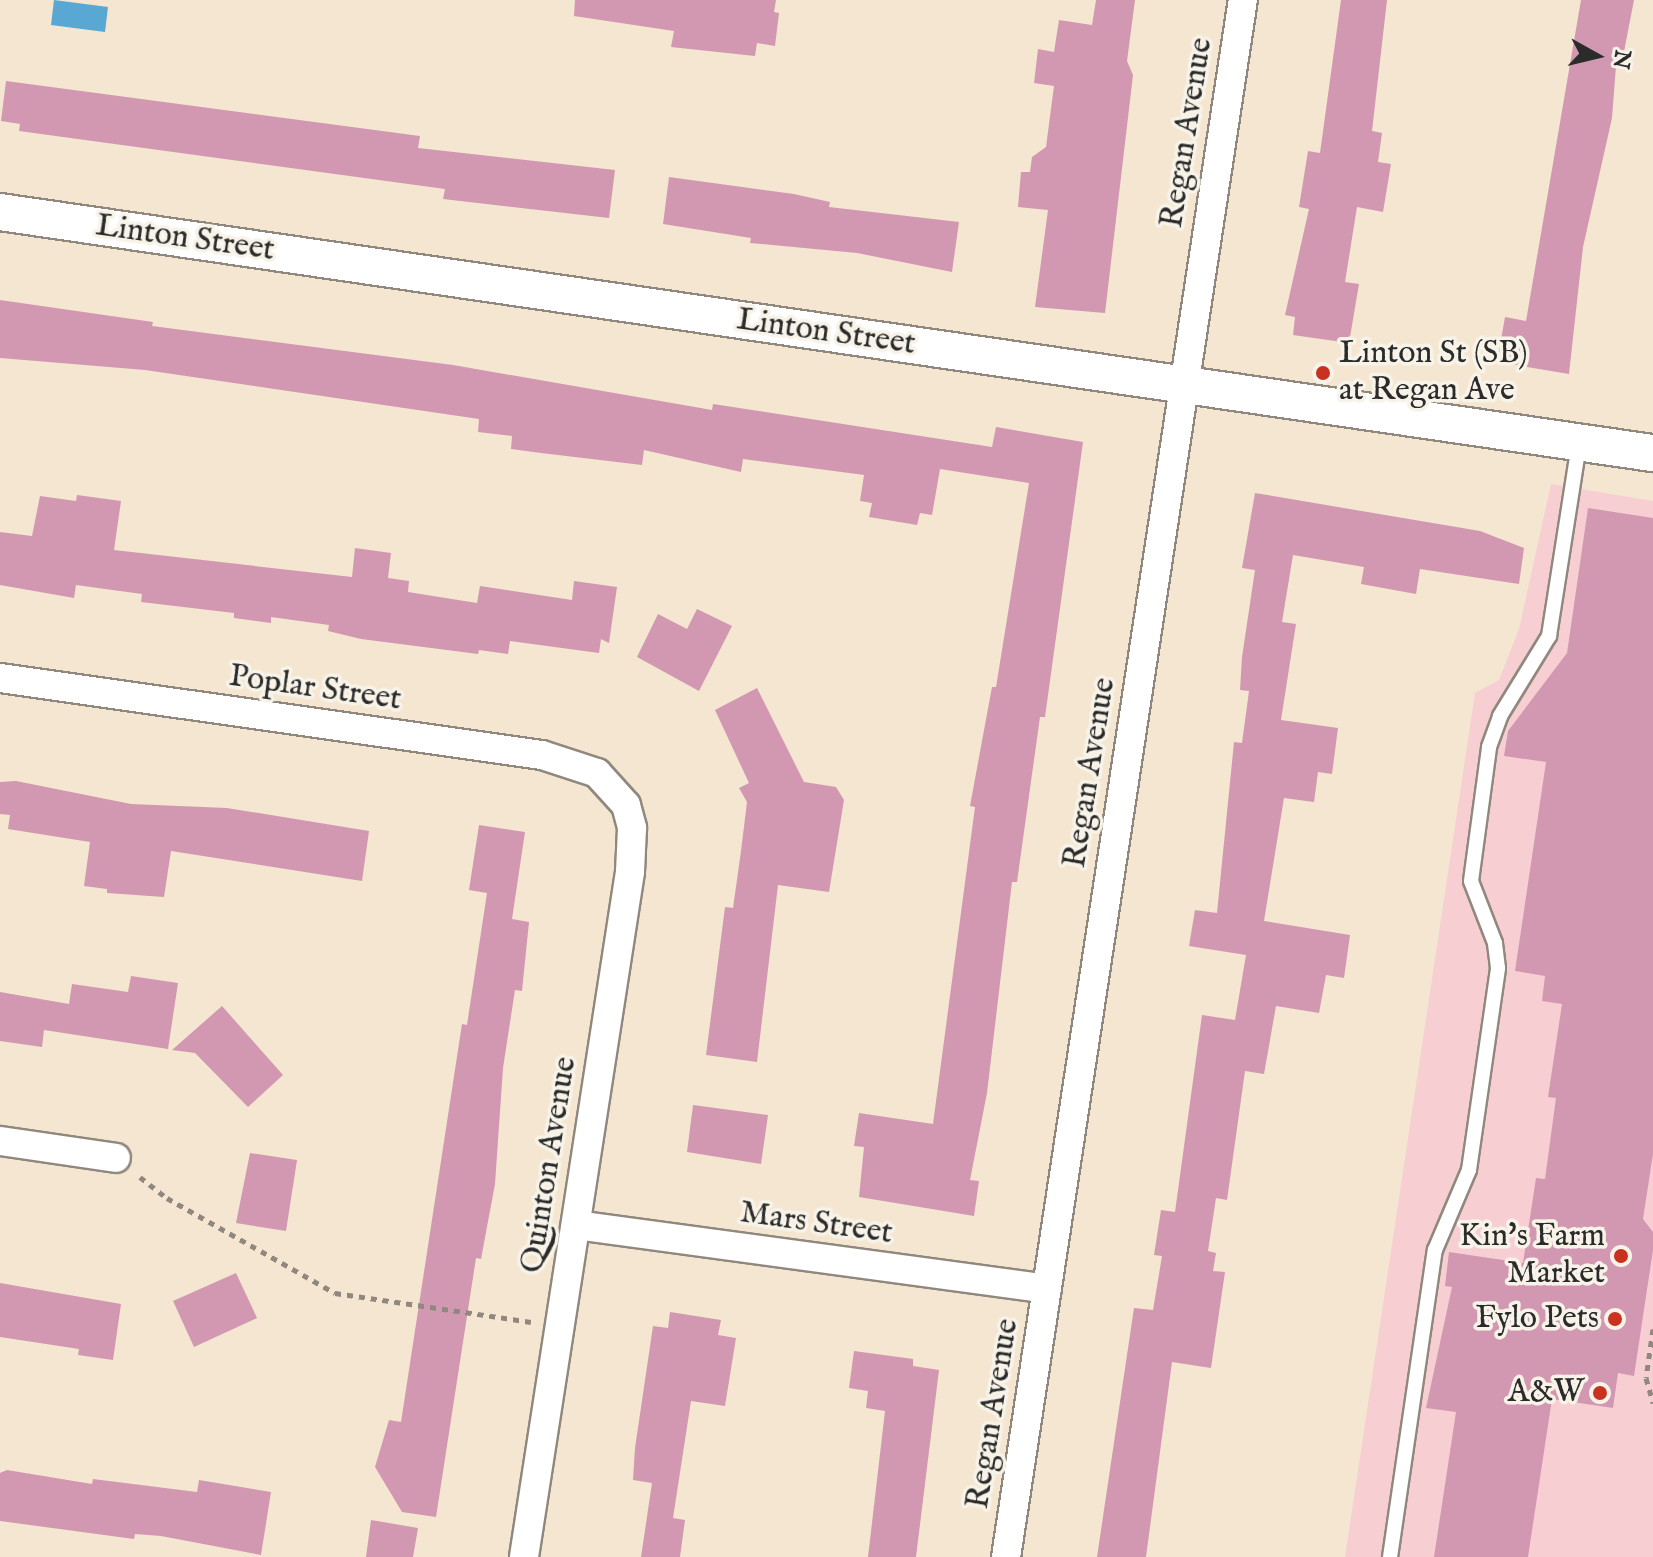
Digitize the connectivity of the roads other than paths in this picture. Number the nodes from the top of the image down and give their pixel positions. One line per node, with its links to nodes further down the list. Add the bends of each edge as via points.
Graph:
1 (1243, 0): 3 (street, Regan Avenue)
2 (0, 212): 3 (street, Linton Street)
3 (1184, 384): 4 (street, Linton Street); 11 (street, Regan Avenue)
4 (1579, 443): 5 (street, Linton Street); 14 (lane, via 1549,636 1500,716 1485,776 1471,881 1495,943 1498,968 1469,1170 1435,1250)
5 (1653, 453)
6 (0, 678): 7 (street, Poplar Street, via 542,755 597,773)
7 (613, 789): 10 (street, Quinton Avenue, via 626,805 632,828 630,872)
8 (0, 1141): 9 (street)
9 (116, 1158)
10 (576, 1225): 11 (street, Mars Street); 12 (street, Quinton Avenue)
11 (1047, 1289): 13 (street, Regan Avenue)
12 (524, 1557)
13 (1006, 1557)
14 (1390, 1557)

